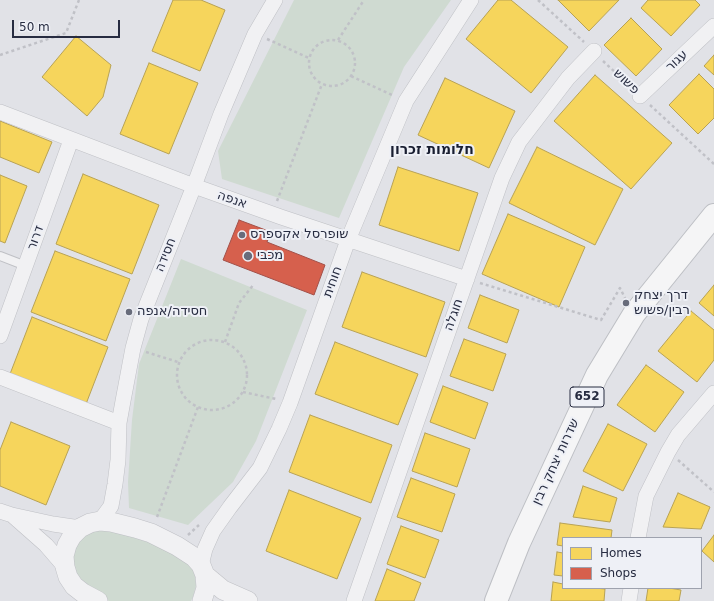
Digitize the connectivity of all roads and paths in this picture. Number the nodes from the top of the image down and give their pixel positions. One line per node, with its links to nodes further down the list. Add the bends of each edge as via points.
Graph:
1 (79, 0): 13 (path, via 66,33)
2 (274, 0): 7 (street, חסידה)
3 (364, 0): 10 (path)
4 (471, 0): 18 (street, חוחית)
5 (538, 0): 12 (path, פשוש)
6 (714, 26): 17 (street, עגור)
7 (255, 34): 9 (path); 22 (street, חסידה, via 220,114)
8 (273, 34): 9 (path)
9 (269, 40): 11 (path); 14 (path)
10 (338, 40): 14 (path, via 322,41 310,52); 15 (path, via 347,44 354,55 356,63)
11 (266, 46)
12 (594, 51): 17 (path, פשוש); 28 (street, חוגלה, via 568,78 519,142 502,178)
13 (0, 55)
14 (309, 58): 16 (path, via 311,74)
15 (351, 76): 16 (path, via 338,86); 18 (path)
16 (322, 84): 23 (path)
17 (640, 96): 21 (path, פשוש)
18 (406, 102): 25 (street, חוחית)
19 (0, 112): 20 (street, אנפה)
20 (71, 140): 22 (street, אנפה); 27 (street, דרור)
21 (714, 164)
22 (194, 186): 23 (street, אנפה); 33 (street, חסידה, via 141,319)
23 (272, 214): 25 (street, אנפה)
24 (714, 215): 30 (main road, שדרות יצחק רבין / 652)
25 (348, 240): 28 (street, אנפה); 38 (street, חוחית)
26 (0, 256): 27 (lane)
27 (26, 266): 31 (street, דרור)
28 (467, 279): 30 (path, via 601,320 620,288); 54 (street, חוגלה)
29 (254, 284): 32 (path, via 239,303)
30 (634, 314): 55 (main road, שדרות יצחק רבין / 652, via 597,375 519,543)
31 (0, 336)
32 (225, 342): 34 (path, via 203,340 184,352); 36 (path, via 236,348 247,368 247,381)
33 (133, 348): 34 (path); 40 (street, חסידה)
34 (178, 362): 39 (path, via 177,384 189,402)
35 (0, 377): 40 (street)
36 (243, 392): 38 (path); 39 (path, via 237,400 219,410)
37 (714, 393): 41 (street, via 678,435)
38 (290, 402): 49 (street, חוחית, via 260,468 213,530 205,549)
39 (198, 407): 46 (path)
40 (119, 423): 44 (street, חסידה, via 118,460 111,506)
41 (668, 452): 42 (path); 47 (street, via 646,496)
42 (714, 492)
43 (6, 513): 45 (street); 48 (street, via 46,545)
44 (100, 521): 45 (street); 46 (street)
45 (80, 528): 48 (street, via 67,545)
46 (150, 533): 49 (street, via 194,556)
47 (638, 537)
48 (65, 567): 51 (street, via 74,586)
49 (203, 570): 52 (street, via 206,588); 53 (street, via 223,590)
50 (631, 589): 56 (street)
51 (90, 598)
52 (202, 601)
53 (248, 601)
54 (354, 601)
55 (496, 601)
56 (629, 601)

